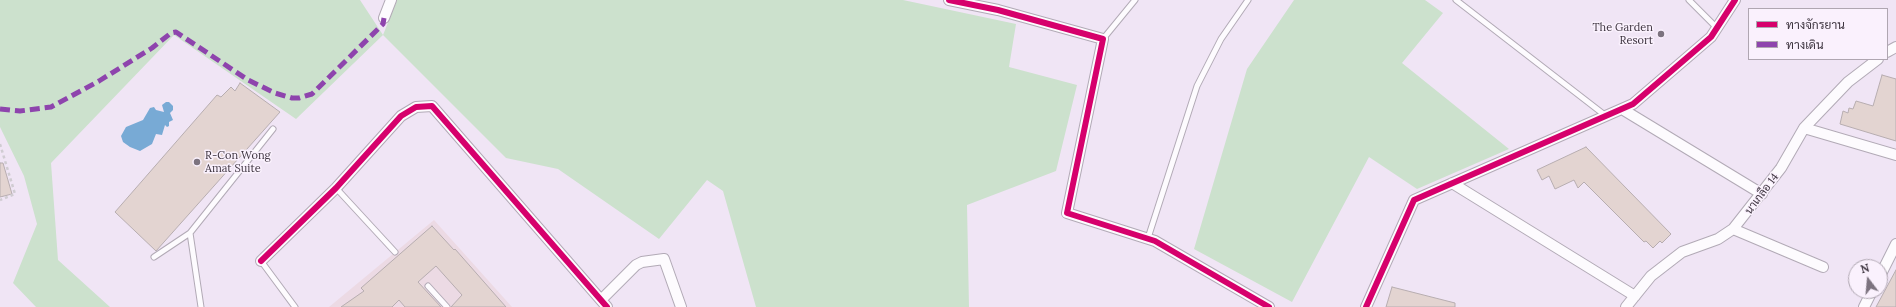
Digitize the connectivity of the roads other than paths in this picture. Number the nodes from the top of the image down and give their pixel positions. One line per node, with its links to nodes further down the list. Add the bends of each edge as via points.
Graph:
1 (390, 0): 8 (street)
2 (949, 0): 10 (street, via 998,10)
3 (1135, 0): 10 (lane)
4 (1248, 0): 22 (lane, via 1221,39 1197,86)
5 (1456, 0): 13 (lane)
6 (1689, 0): 9 (lane)
7 (1735, 0): 9 (street)
8 (384, 18)
9 (1717, 28): 12 (street, via 1711,37 1633,104)
10 (1103, 39): 22 (street, via 1066,213)
11 (1877, 60): 14 (street, นาเกลือ 14, via 1848,82)
12 (1622, 108): 13 (street); 19 (street)
13 (1606, 116): 17 (street)
14 (1804, 128): 16 (street); 19 (street, นาเกลือ 14, via 1781,168)
15 (273, 129): 21 (lane)
16 (1896, 155)
17 (1452, 184): 30 (street); 39 (street, via 1414,200)
18 (336, 188): 24 (lane); 27 (street); 32 (street, via 401,116 416,107 432,106)
19 (1762, 194): 20 (street, นาเกลือ 14)
20 (1734, 229): 28 (street); 30 (street, นาเกลือ 14, via 1718,239 1682,252 1651,276)
21 (190, 233): 25 (lane); 33 (lane)
22 (1148, 238): 31 (street)
23 (1896, 244): 26 (street)
24 (395, 252)
25 (154, 257)
26 (1888, 260)
27 (261, 261): 34 (lane)
28 (1823, 267)
29 (428, 286): 35 (lane)
30 (1635, 296): 40 (street, นาเกลือ 14)
31 (1255, 299): 37 (street); 38 (street)
32 (604, 303): 36 (street, via 636,265 664,259)
33 (201, 307)
34 (295, 307)
35 (447, 307)
36 (681, 307)
37 (1248, 307)
38 (1269, 307)
39 (1366, 307)
40 (1626, 307)

